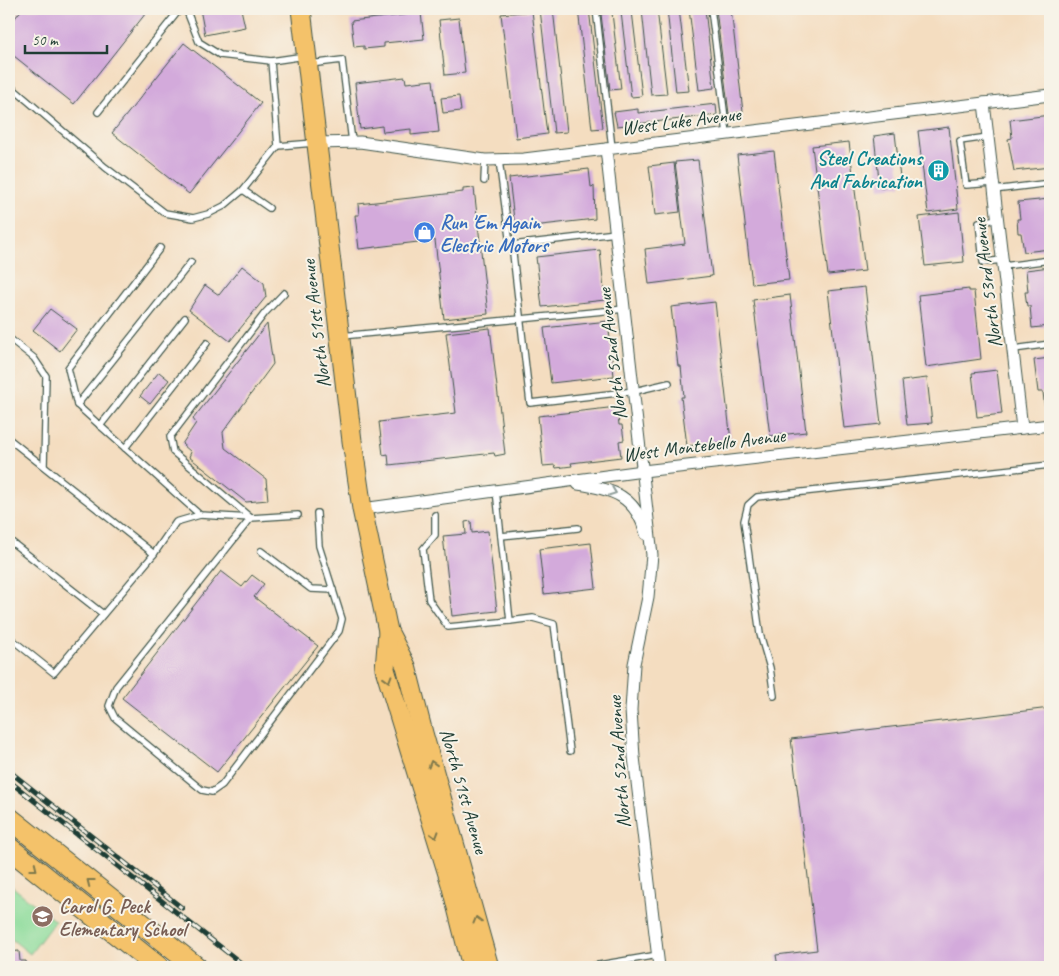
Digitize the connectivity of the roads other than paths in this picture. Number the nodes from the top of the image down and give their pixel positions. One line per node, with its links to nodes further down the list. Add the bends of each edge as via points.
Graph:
1 (180, 9): 11 (lane)
2 (186, 9): 7 (lane, via 199,42 220,55)
3 (301, 9): 6 (main road, North 51st Avenue)
4 (596, 9): 17 (lane)
5 (711, 9): 12 (lane)
6 (307, 60): 7 (lane); 14 (lane, via 342,60); 15 (main road, North 51st Avenue)
7 (271, 61): 16 (lane)
8 (9, 85): 23 (lane, via 165,213 194,218 208,214)
9 (1050, 95): 10 (street, West Luke Avenue)
10 (984, 103): 12 (street, West Luke Avenue); 13 (street, North 53rd Avenue)
11 (98, 112)
12 (727, 134): 17 (street, West Luke Avenue)
13 (988, 137): 22 (street, North 53rd Avenue); 22 (lane, via 960,141 966,186)
14 (352, 142): 15 (street, West Luke Avenue); 18 (street, West Luke Avenue)
15 (317, 143): 16 (lane); 36 (main road, North 51st Avenue)
16 (278, 146): 23 (lane)
17 (609, 148): 19 (street, West Luke Avenue); 26 (street, North 52nd Avenue)
18 (485, 160): 19 (street, West Luke Avenue); 20 (lane)
19 (499, 160): 27 (lane)
20 (484, 181)
21 (1050, 183): 22 (lane)
22 (994, 186): 25 (street, North 53rd Avenue)
23 (243, 190): 24 (lane)
24 (268, 208)
25 (998, 219): 31 (street, North 53rd Avenue); 31 (lane, via 979,222 983,262)
26 (616, 233): 27 (lane); 33 (street, North 52nd Avenue)
27 (512, 245): 35 (lane)
28 (160, 248): 43 (lane, via 68,368)
29 (1050, 260): 31 (lane)
30 (191, 262): 43 (lane)
31 (1003, 263): 40 (street, North 53rd Avenue)
32 (284, 294): 59 (lane, via 265,313 170,437 173,452)
33 (625, 309): 35 (lane); 42 (street, North 52nd Avenue)
34 (185, 318): 45 (lane)
35 (521, 320): 36 (lane, via 500,319); 42 (lane, via 530,404)
36 (340, 336): 54 (main road, North 51st Avenue)
37 (9, 338): 50 (lane, via 34,358 46,376)
38 (207, 343): 48 (lane)
39 (1050, 344): 40 (lane)
40 (1014, 349): 46 (street, North 53rd Avenue)
41 (669, 383): 42 (lane)
42 (635, 391): 51 (street, North 52nd Avenue)
43 (77, 405): 45 (lane)
44 (1050, 424): 46 (street, West Montebello Avenue)
45 (100, 426): 48 (lane)
46 (1022, 428): 51 (street, West Montebello Avenue)
47 (9, 439): 50 (lane)
48 (124, 448): 56 (lane)
49 (1050, 465): 71 (lane, via 756,497 748,505 744,521 760,634)
50 (44, 466): 64 (lane)
51 (643, 471): 52 (street, West Montebello Avenue); 65 (street, North 52nd Avenue)
52 (566, 482): 53 (street, West Montebello Avenue); 65 (street, North 52nd Avenue, one-way to 65, via 621,495 643,524)
53 (496, 490): 54 (street, West Montebello Avenue); 61 (lane)
54 (362, 509): 69 (main road, North 51st Avenue)
55 (317, 513): 66 (lane, via 319,546)
56 (200, 515): 59 (lane); 64 (lane, via 176,522)
57 (298, 515): 59 (lane)
58 (435, 515): 68 (lane, via 435,535 422,549 429,600 448,627)
59 (251, 518): 66 (lane, via 116,687 109,706 115,718 202,790 212,792 222,785 339,631 342,619)
60 (578, 528): 61 (lane)
61 (501, 536): 68 (lane)
62 (9, 540): 67 (lane)
63 (261, 551): 66 (lane, via 311,589)
64 (154, 554): 67 (lane)
65 (652, 555): 75 (street, North 52nd Avenue, via 648,597 634,664 631,710)
66 (333, 590)
67 (103, 614): 70 (lane, via 54,673)
68 (510, 621): 72 (lane, via 533,618 554,624)
69 (388, 631): 78 (main road, North 51st Avenue, one-way to 78, via 385,669); 79 (main road, North 51st Avenue, one-way to 69, via 406,666)
70 (9, 637)
71 (774, 696)
72 (570, 751)
73 (9, 818): 77 (highway, one-way to 73)
74 (9, 848): 76 (highway, one-way to 76)
75 (658, 955): 80 (lane); 81 (street, North 52nd Avenue)
76 (158, 967)
77 (196, 967)
78 (472, 967)
79 (489, 967)
80 (587, 967)
81 (659, 967)

